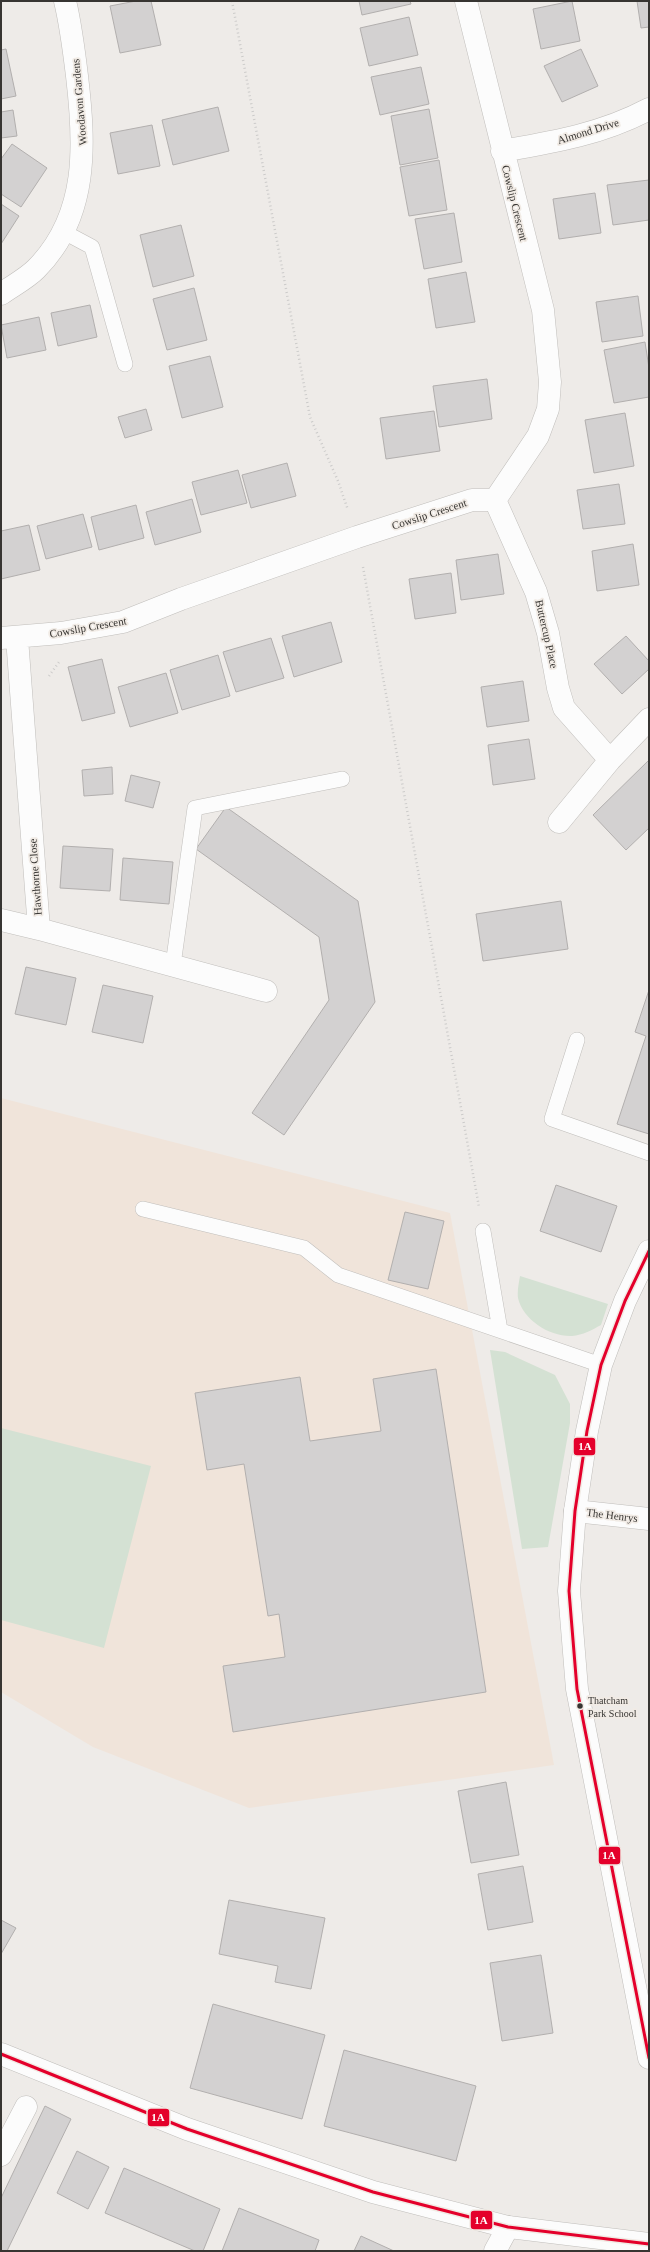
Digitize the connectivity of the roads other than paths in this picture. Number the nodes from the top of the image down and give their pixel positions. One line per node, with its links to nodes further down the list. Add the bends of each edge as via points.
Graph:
1 (65, 1): 5 (street, Woodavon Gardens, via 82,118 83,149 78,192)
2 (466, 1): 4 (street, Cowslip Crescent)
3 (649, 109): 4 (street, Almond Drive, via 629,119 571,139)
4 (502, 151): 8 (street, Cowslip Crescent, via 543,310 550,382 548,409 538,436)
5 (62, 231): 6 (street, Woodavon Gardens, via 57,243 35,270); 7 (lane, via 92,247)
6 (1, 294)
7 (125, 364)
8 (495, 500): 9 (street, Cowslip Crescent, via 472,500 357,537 123,622 62,633); 11 (street, Buttercup Place, via 536,592 548,633 564,708)
9 (9, 638): 15 (street, Hawthorne Close)
10 (649, 719): 11 (street)
11 (610, 760): 13 (street)
12 (342, 779): 16 (lane, via 195,808)
13 (559, 822)
14 (1, 920): 15 (street)
15 (39, 929): 16 (street, Hawthorne Close)
16 (173, 965): 17 (street, Hawthorne Close)
17 (266, 991)
18 (577, 1040): 19 (lane, via 552,1119)
19 (649, 1152)
20 (143, 1209): 23 (lane, via 304,1248 338,1275)
21 (483, 1231): 23 (lane)
22 (649, 1251): 24 (street, via 625,1301)
23 (500, 1330): 24 (lane)
24 (602, 1365): 25 (street, via 587,1432)
25 (575, 1511): 26 (street, The Henrys); 28 (street, via 568,1591 577,1689)
26 (649, 1519)
27 (1, 2054): 31 (street, via 188,2129 373,2192)
28 (649, 2058)
29 (26, 2107): 30 (street)
30 (1, 2155)
31 (508, 2227): 32 (street); 33 (street)
32 (649, 2244)
33 (495, 2251)

